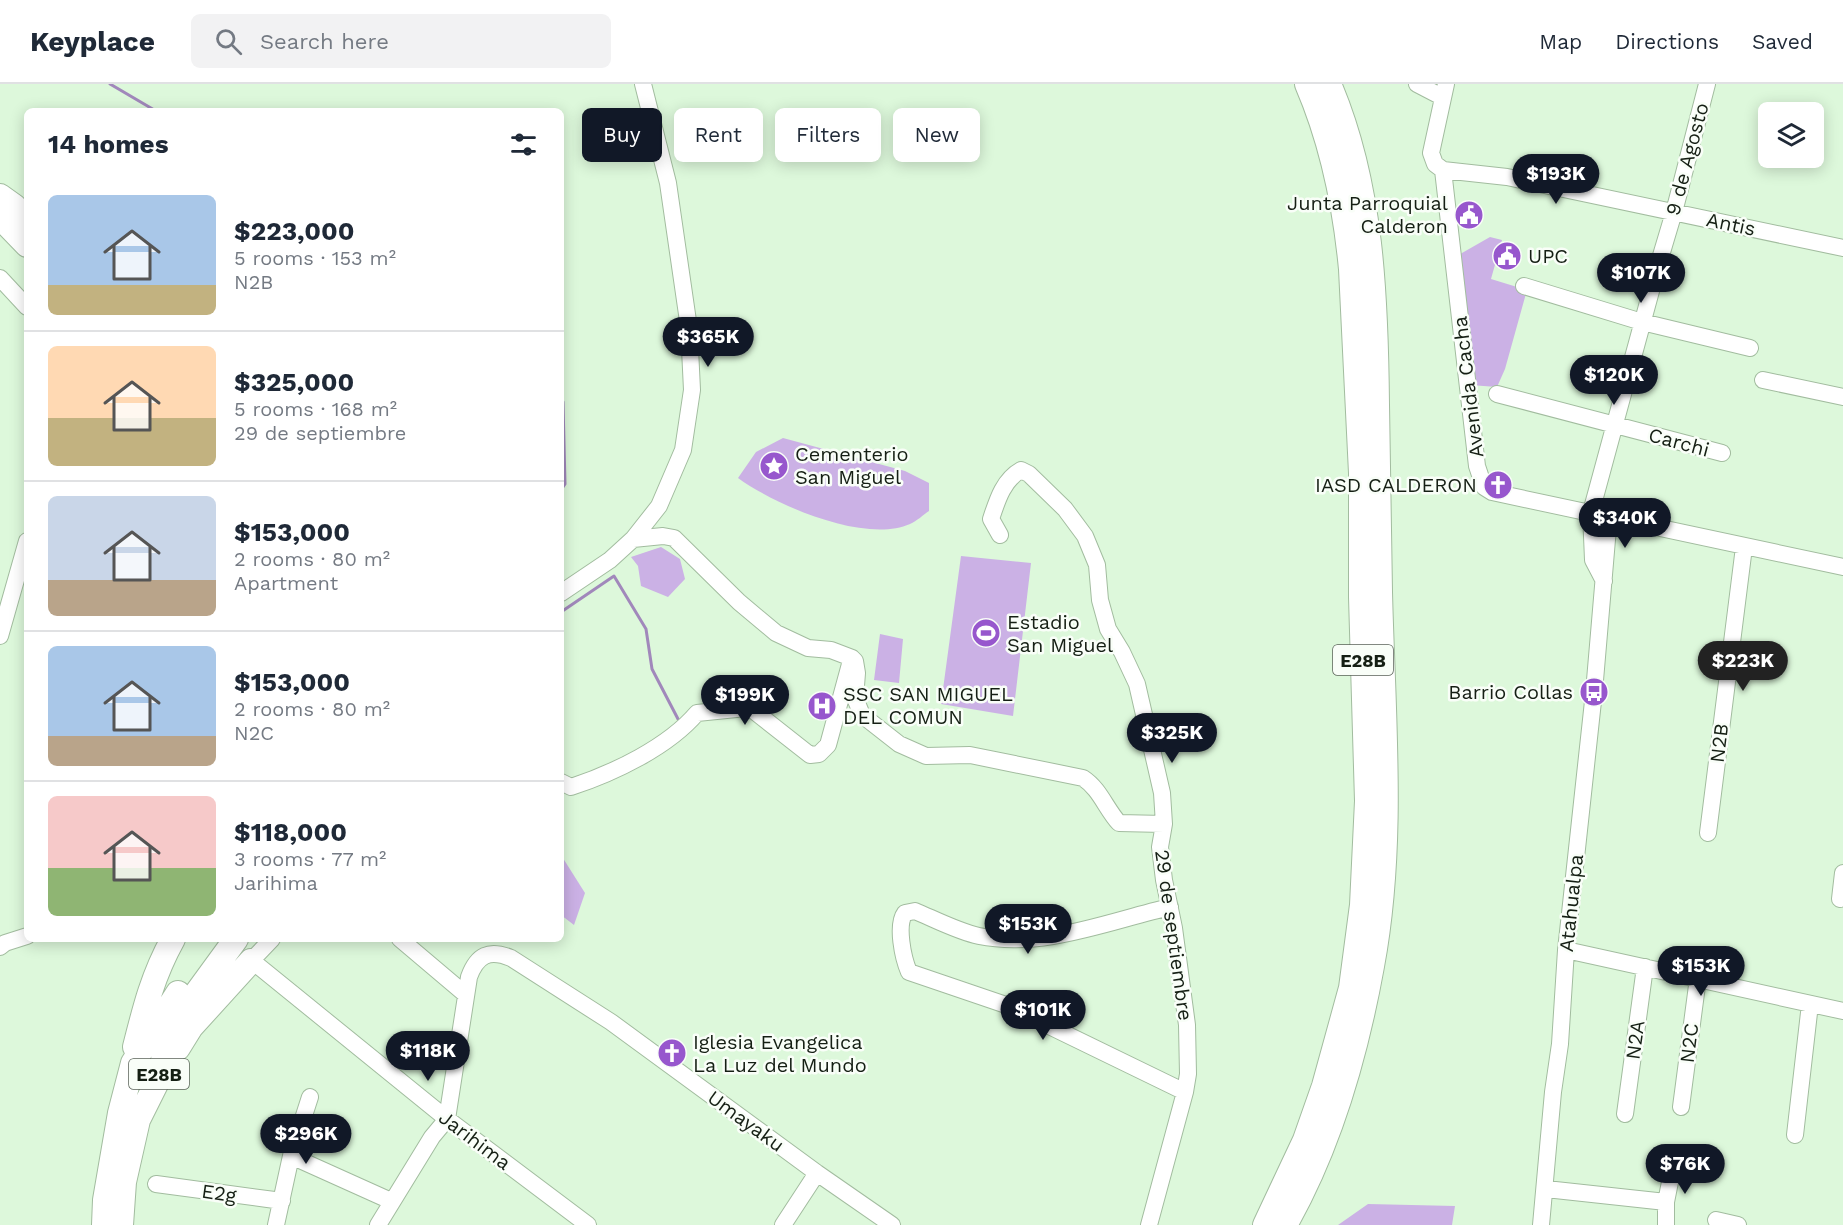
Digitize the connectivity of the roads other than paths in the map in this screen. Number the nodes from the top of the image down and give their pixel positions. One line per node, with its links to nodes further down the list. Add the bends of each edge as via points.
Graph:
1 (643, 84): 27 (street, via 668,183 689,328 692,390 683,450 659,506)
2 (1307, 84): 81 (highway, E28B, via 1328,136 1349,247 1361,473 1367,801 1362,905 1351,988 1305,1140)
3 (1329, 84): 82 (highway, E28B, via 1359,172 1372,272 1386,809 1383,879 1372,964 1351,1060 1322,1146)
4 (1417, 84): 6 (street)
5 (1707, 84): 9 (street, 9 de Agosto)
6 (1444, 90): 7 (street, Avenida Cacha, via 1431,153 1435,164)
7 (1443, 170): 9 (street, Antis, via 1507,177); 24 (street, Avenida Cacha, via 1476,466 1482,483 1490,492)
8 (0, 196): 11 (highway)
9 (1674, 212): 13 (street, Antis); 17 (street, 9 de Agosto)
10 (0, 217): 12 (highway)
11 (24, 217)
12 (24, 242)
13 (1843, 248)
14 (0, 279): 16 (street)
15 (1524, 286): 17 (street)
16 (24, 304)
17 (1642, 322): 18 (street); 22 (street, 9 de Agosto)
18 (1750, 348)
19 (1763, 380): 21 (street)
20 (1497, 394): 22 (street, Carchi)
21 (1843, 397)
22 (1614, 424): 23 (street, Carchi); 24 (street, 9 de Agosto)
23 (1722, 453)
24 (1591, 512): 25 (street, Avenida Cacha); 31 (street, via 1593,560)
25 (1609, 516): 28 (street, Avenida Cacha); 31 (street, Atahualpa)
26 (1000, 535): 37 (street, 29 de septiembre, via 991,519 1004,487 1021,470 1065,509 1084,536 1097,565 1108,629 1137,684 1162,793)
27 (633, 539): 32 (street); 35 (street, via 674,538 776,633 808,648 831,650)
28 (1744, 547): 30 (street, Avenida Cacha); 38 (street, N2B)
29 (24, 549): 33 (street)
30 (1843, 567)
31 (1605, 582): 49 (street, Atahualpa)
32 (564, 591)
33 (5, 600): 34 (street)
34 (0, 636)
35 (852, 658): 36 (street, via 828,745 819,754 810,755 746,708 698,713 663,743 612,771 571,787); 37 (street, via 857,673 855,698 862,715 899,744 926,756 970,755 1083,778 1093,785 1119,823)
36 (564, 784)
37 (1164, 824): 41 (street, 29 de septiembre, via 1160,847)
38 (1708, 833)
39 (1843, 873): 40 (street)
40 (1840, 900)
41 (1170, 907): 58 (street, 29 de septiembre, via 1187,1025); 58 (street, via 1047,937 1011,938 978,936 915,911 901,918 903,958 909,972 1006,1005)
42 (24, 937): 48 (street)
43 (171, 942): 56 (highway, via 148,994)
44 (214, 942): 56 (highway, E28B)
45 (234, 942): 57 (highway, E28B, via 182,1013 165,1052)
46 (269, 942): 50 (street)
47 (404, 942): 53 (street)
48 (0, 947)
49 (1566, 950): 51 (street); 68 (street, Atahualpa)
50 (251, 961): 57 (highway, via 191,1027); 62 (street, Jarihima)
51 (1645, 967): 52 (street); 61 (street, N2A)
52 (1698, 978): 54 (street); 60 (street, N2C)
53 (465, 994): 62 (street); 66 (street, Umayaku, via 474,966 482,957 498,953 511,958 611,1022)
54 (1810, 1004): 55 (street); 63 (street)
55 (1843, 1011)
56 (133, 1064): 73 (highway, E28B, via 120,1113)
57 (159, 1078): 74 (highway, E28B, via 138,1120 123,1182)
58 (1185, 1092): 80 (street, 29 de septiembre)
59 (310, 1097): 64 (street)
60 (1681, 1107)
61 (1625, 1114)
62 (447, 1119): 70 (street); 77 (street, Jarihima)
63 (1795, 1135)
64 (291, 1156): 69 (street); 70 (street)
65 (1674, 1162): 71 (street)
66 (817, 1173): 78 (street); 79 (street, Umayaku)
67 (156, 1184): 69 (street, E2g)
68 (1546, 1189): 71 (street); 83 (street, Atahualpa)
69 (282, 1201): 75 (street)
70 (391, 1201): 76 (street)
71 (1666, 1202): 84 (street)
72 (1716, 1220): 85 (street)
73 (104, 1225)
74 (121, 1225)
75 (276, 1225)
76 (378, 1225)
77 (588, 1225)
78 (783, 1225)
79 (892, 1225)
80 (1149, 1225)
81 (1265, 1225)
82 (1285, 1225)
83 (1541, 1225)
84 (1666, 1225)
85 (1738, 1225)

